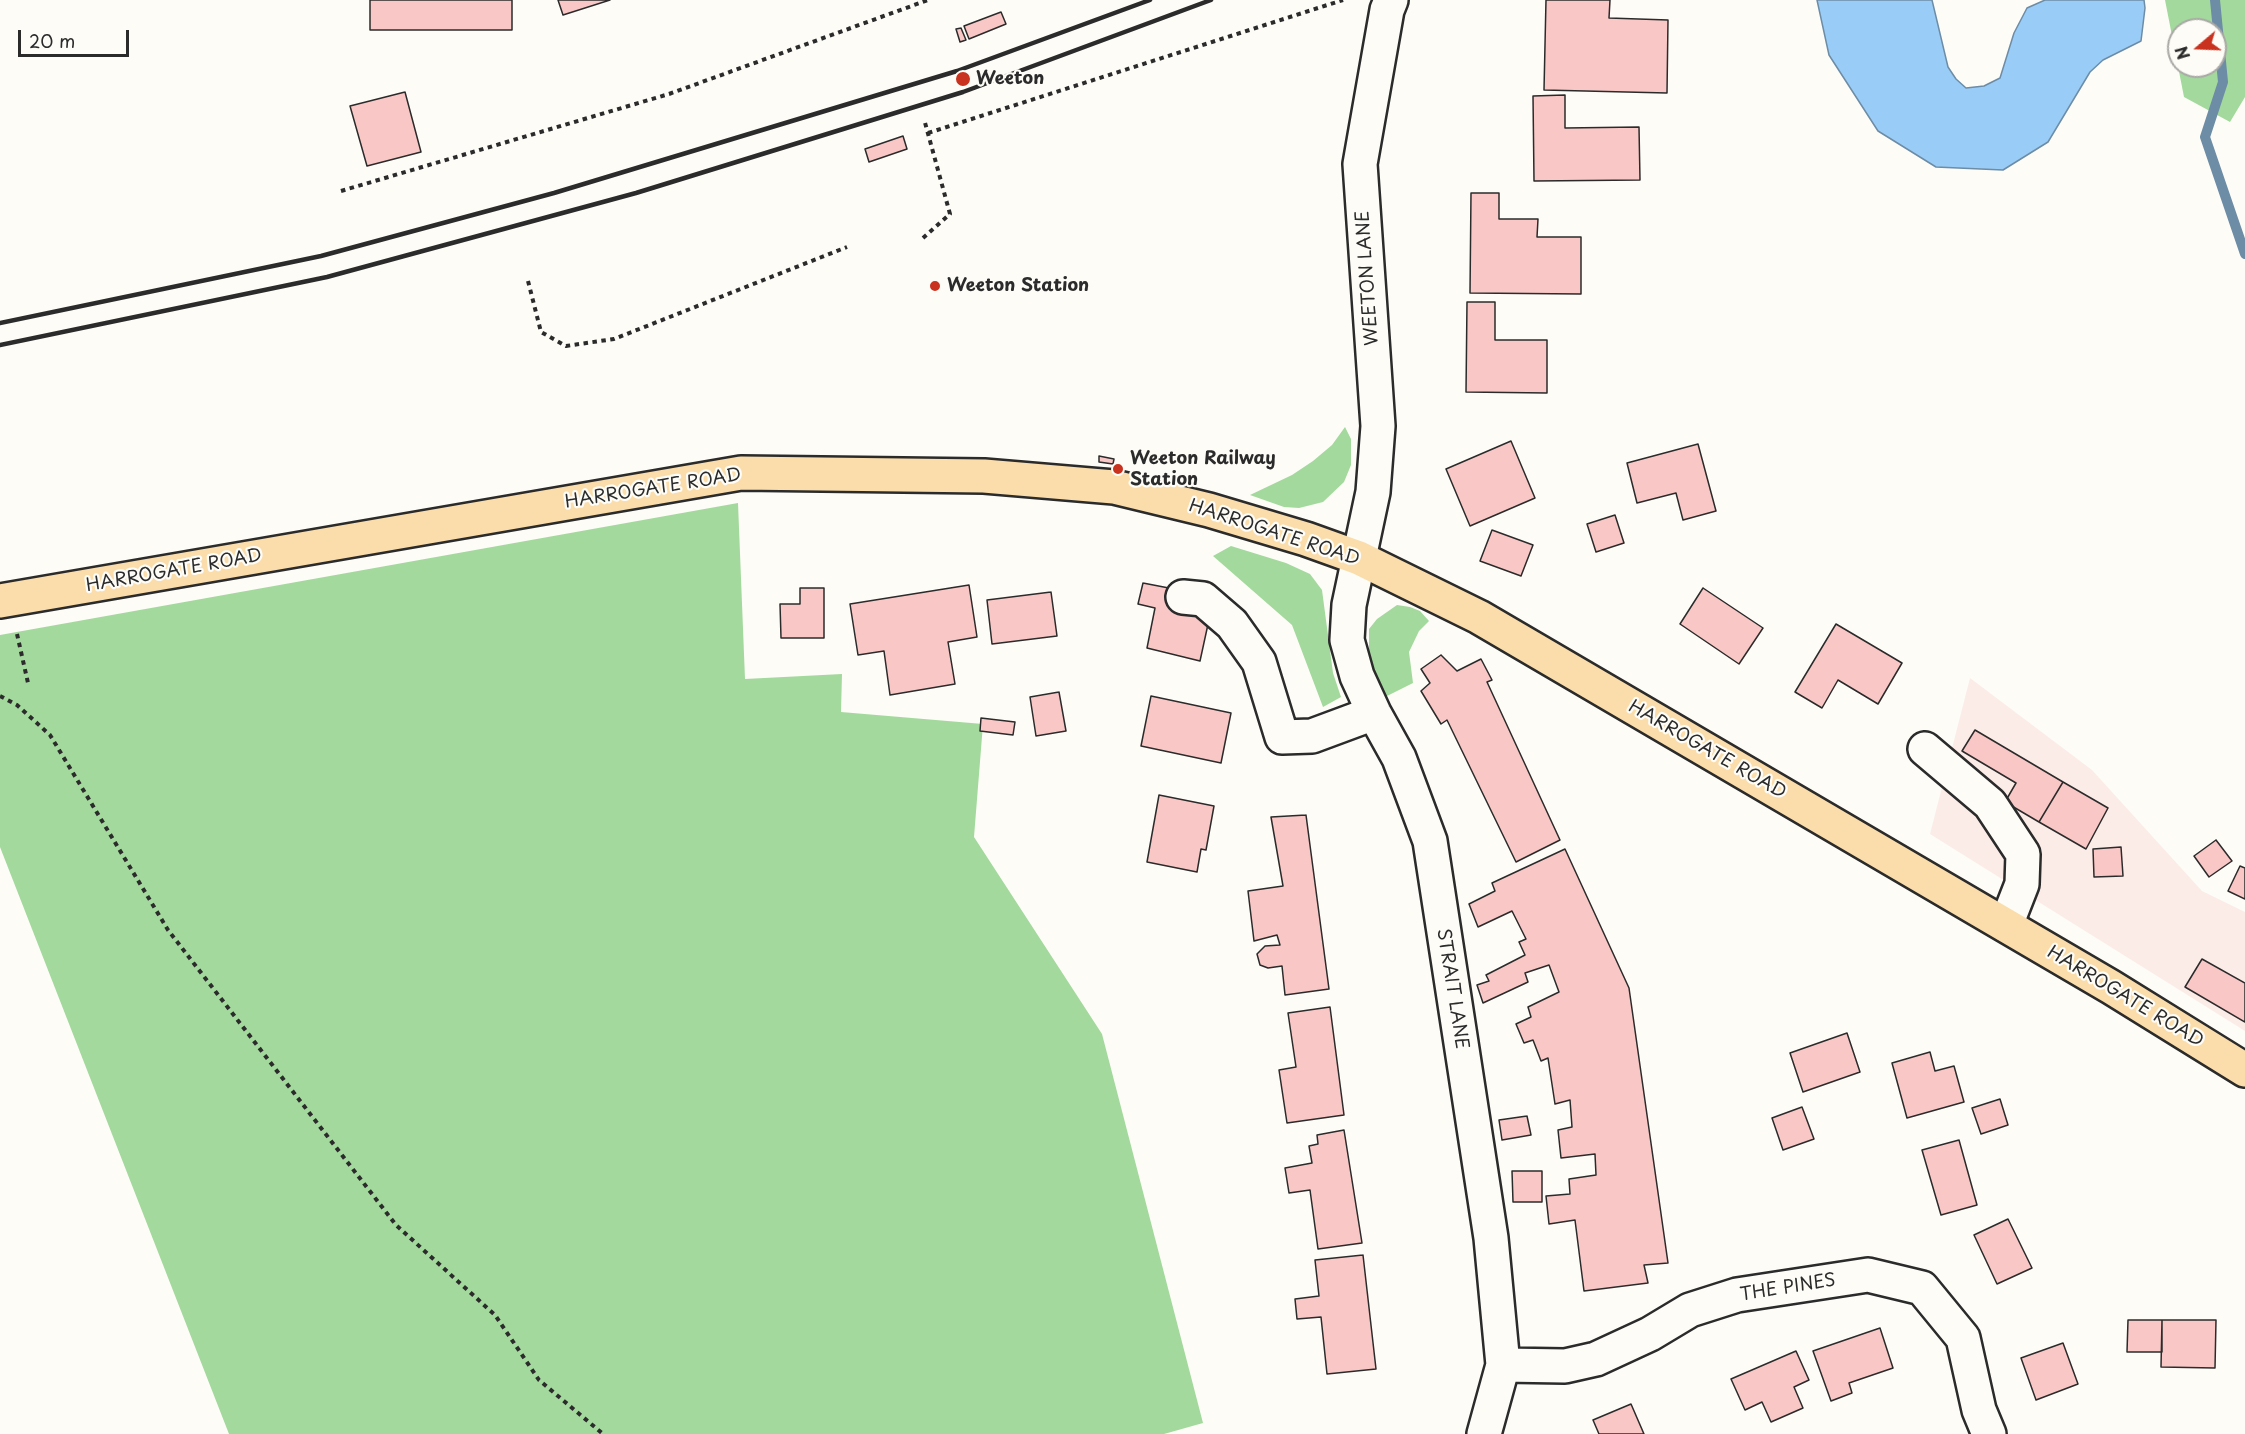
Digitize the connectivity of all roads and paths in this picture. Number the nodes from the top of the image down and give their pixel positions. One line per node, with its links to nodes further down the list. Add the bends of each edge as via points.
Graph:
1 (928, 0): 6 (path, via 669,94)
2 (1343, 0): 5 (path)
3 (1391, 0): 10 (street, WEETON LANE, via 1360,164 1378,426 1373,492)
4 (924, 119): 5 (path)
5 (928, 133): 7 (path, via 950,214)
6 (341, 191)
7 (923, 238)
8 (847, 247): 9 (path, via 614,339 566,346 541,332)
9 (528, 281)
10 (1359, 558): 12 (highway, HARROGATE ROAD, via 1306,538 1114,487 984,476 741,473); 15 (street, STRAIT LANE, via 1349,605 1347,640 1357,676); 17 (highway, HARROGATE ROAD, via 1479,617)
11 (1184, 597): 15 (street, via 1203,599 1232,624 1259,662 1282,737 1312,736)
12 (5, 600): 13 (path)
13 (28, 684)
14 (0, 696): 20 (path, via 17,705 50,735 168,930 396,1225 495,1315 538,1380)
15 (1374, 713): 19 (street, STRAIT LANE, via 1399,758 1430,841 1491,1238)
16 (1925, 749): 17 (street, via 1990,804 2023,854 2022,884)
17 (2006, 925): 18 (highway, HARROGATE ROAD)
18 (2245, 1070)
19 (1503, 1365): 21 (street, STRAIT LANE); 22 (street, THE PINES, via 1565,1366 1596,1359 1690,1310 1737,1295 1868,1275 1922,1288 1963,1338 1979,1410)
20 (603, 1434)
21 (1484, 1434)
22 (1989, 1434)

